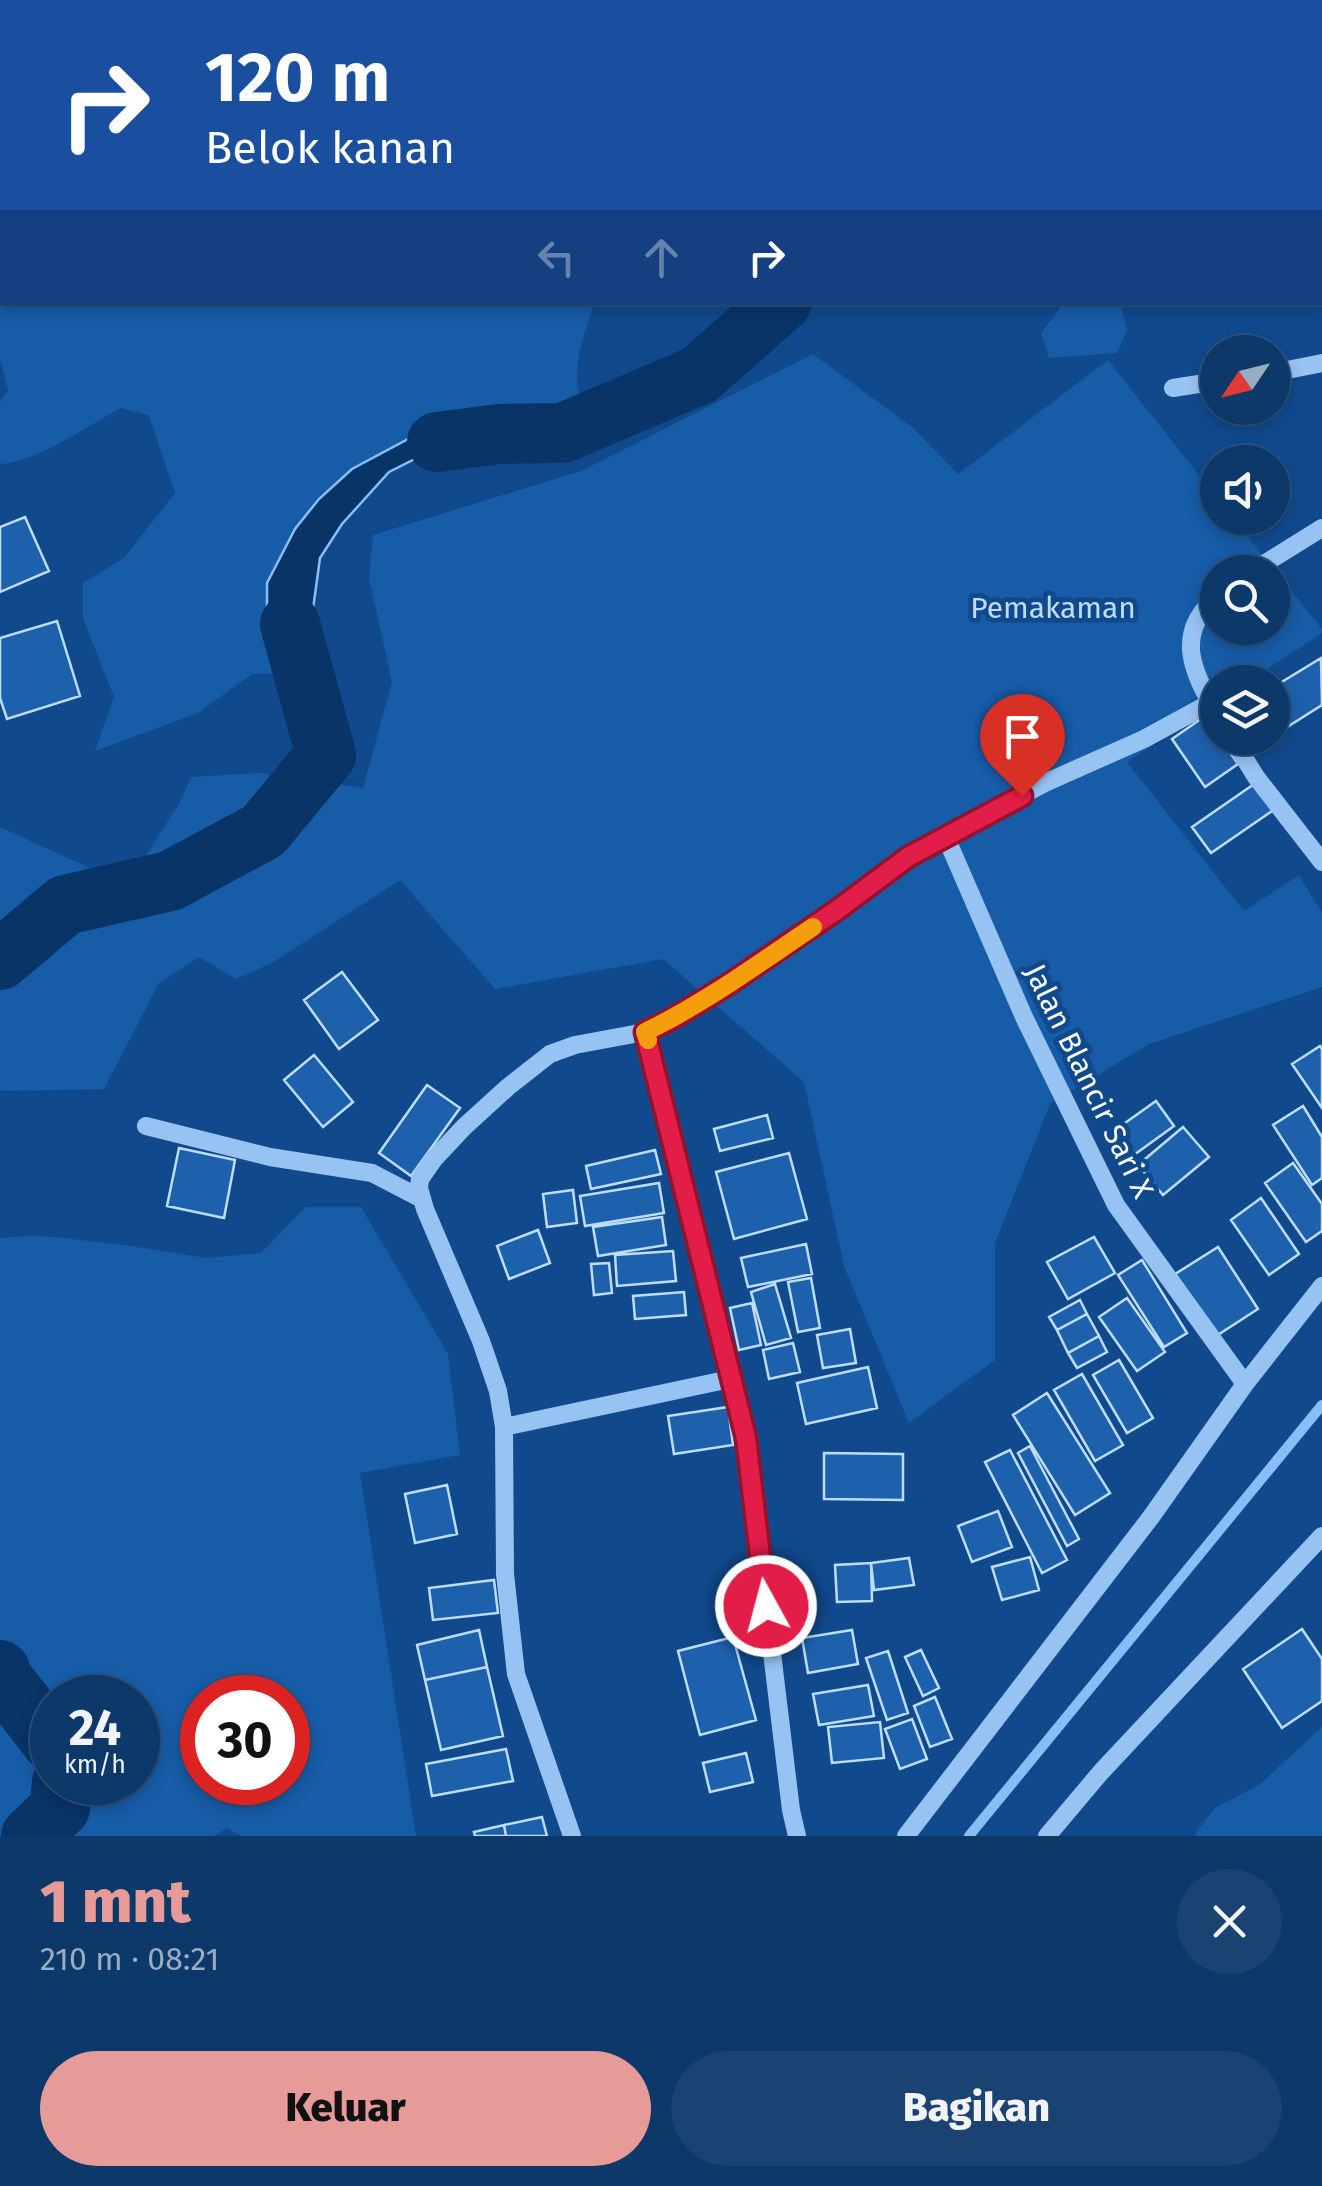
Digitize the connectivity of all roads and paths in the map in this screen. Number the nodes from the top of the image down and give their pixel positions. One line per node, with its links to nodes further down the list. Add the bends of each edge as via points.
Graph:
1 (1322, 363): 2 (street)
2 (1290, 369)
3 (1200, 384): 4 (street)
4 (1172, 388)
5 (1322, 528): 6 (street)
6 (1278, 555)
7 (1200, 613): 8 (street, via 1191,641)
8 (1200, 682)
9 (1200, 715): 11 (street)
10 (1242, 755): 12 (street)
11 (945, 835): 13 (street, via 729,984); 18 (street, Jalan Blancir Sari X, via 1116,1205)
12 (1322, 862)
13 (645, 1032): 15 (street, via 550,1054 434,1159 420,1179); 17 (street)
14 (146, 1126): 15 (street, via 372,1174)
15 (422, 1199): 19 (street, via 481,1341)
16 (1322, 1286): 18 (street)
17 (730, 1379): 19 (street); 22 (street, via 746,1438)
18 (1245, 1384): 23 (street, via 1152,1517)
19 (504, 1426): 21 (street, via 505,1574 516,1674)
20 (1322, 1536): 24 (street)
21 (572, 1836)
22 (798, 1836)
23 (906, 1836)
24 (1047, 1836)

